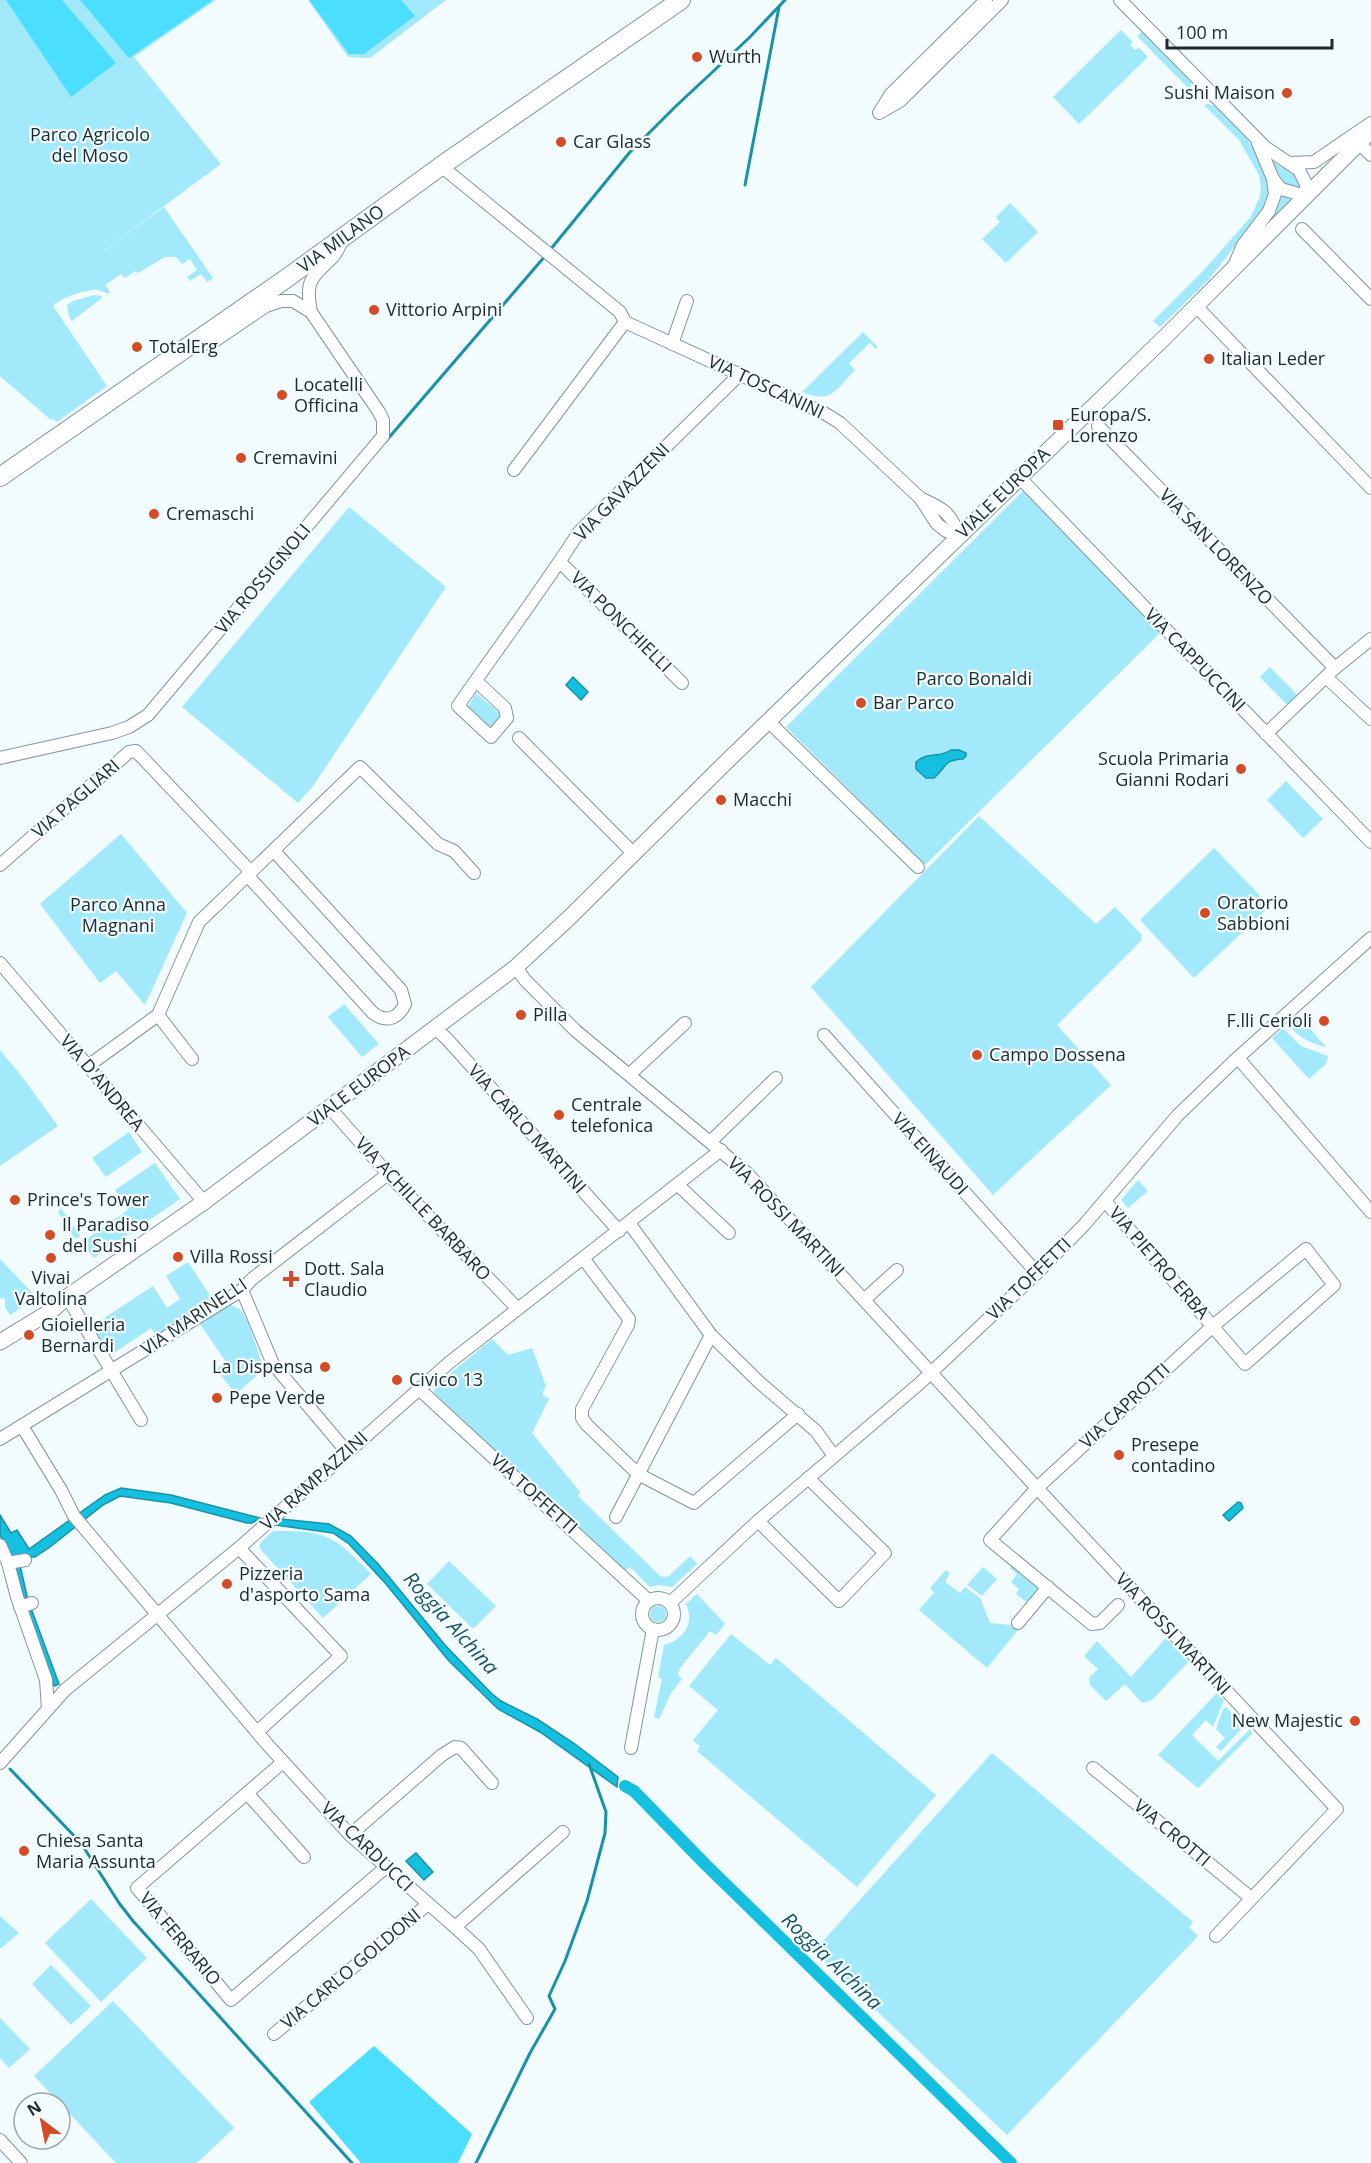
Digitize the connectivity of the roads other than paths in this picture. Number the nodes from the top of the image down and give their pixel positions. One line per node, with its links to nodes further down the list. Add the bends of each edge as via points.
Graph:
1 (681, 0): 13 (main road, VIA MILANO)
2 (986, 0): 5 (street)
3 (1002, 0): 5 (street)
4 (1120, 0): 9 (street)
5 (972, 22): 6 (street)
6 (945, 48): 6 (street, via 891,94 879,113 900,101)
7 (1371, 123): 12 (street, via 1314,162)
8 (1371, 131): 10 (street, VIALE EUROPA)
9 (1255, 136): 12 (street); 14 (street)
10 (1359, 143): 11 (street); 15 (street, VIALE EUROPA)
11 (1371, 155)
12 (1289, 163): 15 (street, via 1303,177)
13 (441, 166): 17 (main road, VIA MILANO); 24 (street, VIA TOSCANINI, via 620,312)
14 (1273, 179): 15 (street, via 1281,189); 18 (street, via 1275,194 1269,211 1243,244)
15 (1306, 196): 18 (street, VIALE EUROPA)
16 (1302, 229): 20 (street)
17 (346, 236): 19 (main road, VIA MILANO); 22 (street, via 333,257 314,273)
18 (1232, 270): 23 (street, VIALE EUROPA)
19 (287, 278): 22 (street, VIA ROSSIGNOLI, via 289,290); 26 (main road, VIA MILANO)
20 (1371, 299)
21 (687, 301): 25 (street)
22 (307, 306): 26 (street, via 281,301 266,306 213,342); 43 (street, VIA ROSSIGNOLI, via 380,412 383,436 148,715 112,733)
23 (1196, 306): 31 (street, VIALE EUROPA); 32 (street)
24 (625, 322): 25 (street, VIA TOSCANINI); 29 (street)
25 (672, 345): 27 (street, VIA TOSCANINI)
26 (188, 346): 30 (main road, VIA MILANO)
27 (740, 374): 33 (street, VIA TOSCANINI, via 840,423 920,498 937,524); 34 (street, VIA GAVAZZENI, via 579,532)
28 (1098, 426): 36 (street, VIA SAN LORENZO)
29 (514, 470)
30 (0, 477)
31 (1020, 478): 33 (street, VIALE EUROPA); 41 (street, VIA CAPPUCCINI)
32 (1371, 488)
33 (959, 536): 40 (street, VIALE EUROPA)
34 (560, 562): 37 (street, VIA GAVAZZENI); 38 (street, VIA PONCHIELLI)
35 (1371, 639): 36 (street)
36 (1330, 673): 39 (street, VIA SAN LORENZO); 41 (street)
37 (476, 681): 37 (street, VIA GAVAZZENI, via 458,706 491,737 507,717 504,708)
38 (682, 683)
39 (1371, 719)
40 (768, 721): 46 (street, VIALE EUROPA); 48 (street)
41 (1266, 734): 44 (street, VIA CAPPUCCINI)
42 (519, 738): 46 (street)
43 (0, 758)
44 (1371, 842)
45 (274, 851): 49 (street, via 360,766 438,844 454,851); 50 (street); 50 (street, via 401,990 405,1004 398,1015 391,1019 373,1013)
46 (634, 854): 53 (street, VIALE EUROPA)
47 (0, 866): 50 (street, VIA PAGLIARI, via 129,752 136,751)
48 (918, 867)
49 (474, 873)
50 (250, 874): 54 (street, via 199,922)
51 (1371, 938): 58 (street, VIA TOFFETTI)
52 (0, 963): 60 (street, VIA D'ANDREA)
53 (516, 967): 56 (street, VIALE EUROPA); 61 (street, VIA ROSSI MARTINI, via 576,1031)
54 (158, 1015): 59 (street); 60 (street)
55 (685, 1023): 61 (street)
56 (435, 1028): 63 (street, VIALE EUROPA); 72 (street, VIA CARLO MARTINI)
57 (824, 1035): 76 (street, VIA EINAUDI)
58 (1238, 1058): 68 (street, VIA TOFFETTI, via 1178,1116); 70 (street)
59 (192, 1059)
60 (88, 1066): 69 (street, VIA D'ANDREA)
61 (630, 1074): 64 (street, VIA ROSSI MARTINI)
62 (776, 1078): 64 (street)
63 (330, 1108): 66 (street, VIA ACHILLE BARBARO); 69 (street, VIALE EUROPA)
64 (710, 1142): 65 (street, VIA ROSSI MARTINI)
65 (721, 1150): 67 (street, VIA RAMPAZZINI); 79 (street, VIA ROSSI MARTINI)
66 (388, 1174): 77 (street, VIA MARINELLI); 80 (street, VIA ACHILLE BARBARO)
67 (678, 1185): 71 (street, VIA RAMPAZZINI); 73 (street)
68 (1105, 1201): 76 (street, VIA TOFFETTI); 81 (street, VIA PIETRO ERBA)
69 (204, 1202): 78 (street, VIALE EUROPA)
70 (1371, 1212)
71 (629, 1223): 72 (street, VIA RAMPAZZINI); 83 (street)
72 (618, 1231): 74 (street, VIA RAMPAZZINI)
73 (729, 1233)
74 (583, 1258): 80 (street, VIA RAMPAZZINI); 94 (street, via 629,1319 582,1409 582,1418)
75 (897, 1270): 79 (street)
76 (1037, 1273): 86 (street, VIA TOFFETTI)
77 (242, 1290): 85 (street, VIA MARINELLI); 92 (street, via 273,1364)
78 (67, 1297): 82 (street, VIALE EUROPA); 84 (street, VIALE EUROPA); 85 (street)
79 (865, 1299): 86 (street, VIA ROSSI MARTINI)
80 (517, 1308): 87 (street, VIA RAMPAZZINI)
81 (1214, 1325): 81 (street, VIA PIETRO ERBA, via 1245,1364 1334,1285 1306,1249); 96 (street, VIA CAPROTTI)
82 (0, 1330)
83 (711, 1335): 88 (street); 94 (street)
84 (0, 1342)
85 (112, 1371): 89 (street); 90 (street, VIA MARINELLI)
86 (932, 1372): 93 (street, VIA TOFFETTI); 96 (street, VIA ROSSI MARTINI)
87 (419, 1389): 92 (street, VIA RAMPAZZINI); 104 (street, VIA TOFFETTI)
88 (798, 1414): 93 (street); 94 (street, via 694,1503)
89 (141, 1420)
90 (22, 1426): 91 (street, VIA MARINELLI); 107 (street, via 69,1509)
91 (0, 1439)
92 (347, 1452): 100 (street, VIA RAMPAZZINI)
93 (834, 1456): 95 (street, VIA TOFFETTI)
94 (638, 1474): 97 (street)
95 (808, 1478): 98 (street, VIA TOFFETTI); 98 (street, via 885,1553 840,1602)
96 (1037, 1488): 103 (street, VIA ROSSI MARTINI, via 990,1540); 122 (street, VIA ROSSI MARTINI, via 1337,1809)
97 (616, 1517)
98 (758, 1521): 105 (street, VIA TOFFETTI)
99 (0, 1545): 102 (street)
100 (239, 1548): 107 (street, VIA RAMPAZZINI); 111 (street, via 341,1656)
101 (25, 1560): 102 (street)
102 (8, 1563): 110 (street, via 26,1605 46,1680)
103 (1048, 1587): 106 (street, VIA ROSSI MARTINI, via 1092,1624 1100,1623); 108 (street)
104 (649, 1601): 105 (street, via 662,1598); 109 (street, via 643,1609 643,1619)
105 (670, 1603): 109 (street, via 675,1612 672,1623 663,1629)
106 (1118, 1605)
107 (156, 1615): 110 (street, VIA RAMPAZZINI, via 64,1690); 111 (street)
108 (1018, 1623)
109 (653, 1629): 112 (street)
110 (48, 1708): 114 (street, VIA RAMPAZZINI)
111 (257, 1732): 113 (street)
112 (630, 1748)
113 (283, 1762): 117 (street, VIA FERRARIO); 119 (street, VIA CARDUCCI)
114 (0, 1763)
115 (1093, 1768): 122 (street, VIA CROTTI)
116 (492, 1782): 119 (street, via 461,1748 455,1747)
117 (247, 1793): 120 (street); 121 (street, VIA FERRARIO, via 137,1888 231,2000)
118 (563, 1832): 124 (street)
119 (350, 1835): 121 (street, VIA CARDUCCI)
120 (304, 1857)
121 (385, 1868): 123 (street, VIA CARDUCCI)
122 (1251, 1898): 125 (street, VIA ROSSI MARTINI)
123 (428, 1904): 124 (street, VIA CARDUCCI); 127 (street, VIA CARLO GOLDONI)
124 (454, 1927): 126 (street, VIA CARDUCCI, via 479,1949)
125 (1216, 1936)
126 (527, 2018)
127 (274, 2034)
128 (0, 2140): 129 (street)
129 (21, 2163)

